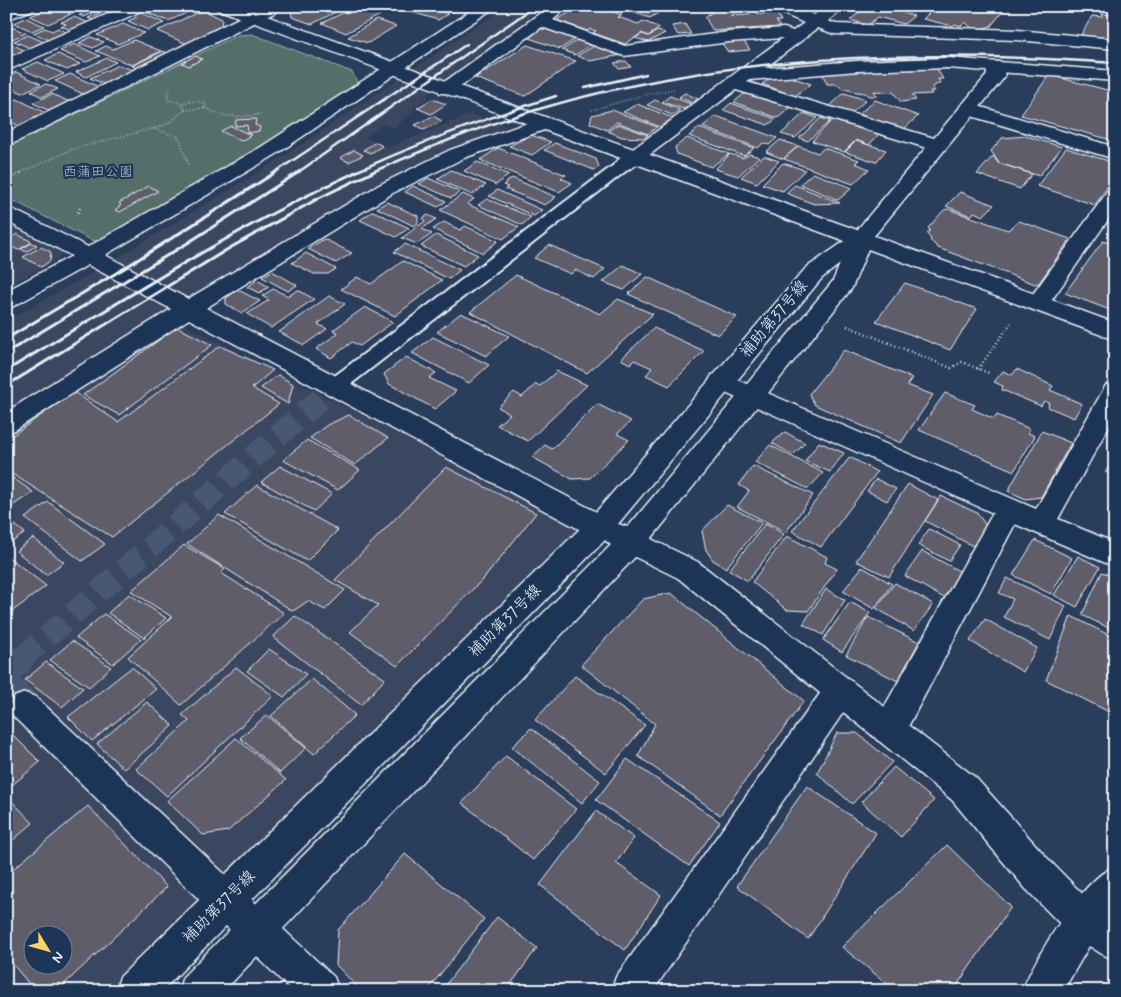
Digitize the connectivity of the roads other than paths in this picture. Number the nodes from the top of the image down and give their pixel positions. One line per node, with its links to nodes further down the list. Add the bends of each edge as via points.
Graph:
1 (28, 6): 9 (street)
2 (140, 6): 15 (street)
3 (223, 6): 10 (street)
4 (276, 6): 10 (street)
5 (489, 6): 17 (street)
6 (561, 6): 11 (street)
7 (778, 6): 12 (street)
8 (837, 6): 12 (street)
9 (6, 15)
10 (253, 18): 17 (street); 23 (street)
11 (541, 21): 13 (street, via 624,51 729,37 784,33); 20 (street)
12 (817, 22): 13 (street); 14 (street, via 834,28 1017,34)
13 (796, 37): 19 (street)
14 (1115, 44)
15 (6, 66)
16 (995, 66): 18 (street); 19 (street, via 938,63 857,66); 21 (street, 補助第37号線, via 996,76)
17 (394, 70): 20 (street); 30 (street, via 268,151)
18 (1115, 76)
19 (739, 79): 24 (street); 26 (street)
20 (446, 89): 22 (street)
21 (968, 109): 24 (street, 補助第37号線); 25 (street)
22 (543, 124): 26 (street); 33 (street, via 457,154 386,189)
23 (6, 141)
24 (937, 146): 29 (street, 補助第37号線)
25 (1115, 153)
26 (630, 161): 29 (street); 36 (street)
27 (1115, 195): 32 (street)
28 (6, 212): 30 (street)
29 (861, 239): 32 (street); 35 (street, 補助第37号線, via 814,273); 38 (street, 補助第37号線, via 844,283)
30 (88, 256): 31 (street); 33 (street)
31 (6, 301)
32 (1038, 303): 34 (street)
33 (189, 308): 36 (street); 39 (street)
34 (1115, 332)
35 (721, 381): 38 (street); 42 (street, 補助第37号線)
36 (335, 386): 42 (street)
37 (1115, 391): 41 (street)
38 (752, 395): 40 (street); 43 (street, 補助第37号線)
39 (6, 424)
40 (1010, 509): 41 (street); 47 (street)
41 (1042, 523): 44 (street)
42 (600, 527): 43 (street); 49 (street, 補助第37号線)
43 (632, 542): 45 (street, via 688,570); 51 (street, 補助第37号線)
44 (1115, 556)
45 (840, 690): 47 (street); 56 (street)
46 (25, 707): 49 (street)
47 (889, 730): 50 (street, via 964,789 1037,874)
48 (1115, 884): 50 (street)
49 (227, 899): 51 (street); 53 (street, 補助第37号線)
50 (1083, 921): 52 (street); 57 (street)
51 (257, 929): 54 (street, 補助第37号線); 55 (street)
52 (1115, 941)
53 (134, 991)
54 (197, 991)
55 (320, 991)
56 (630, 991)
57 (1042, 991)

